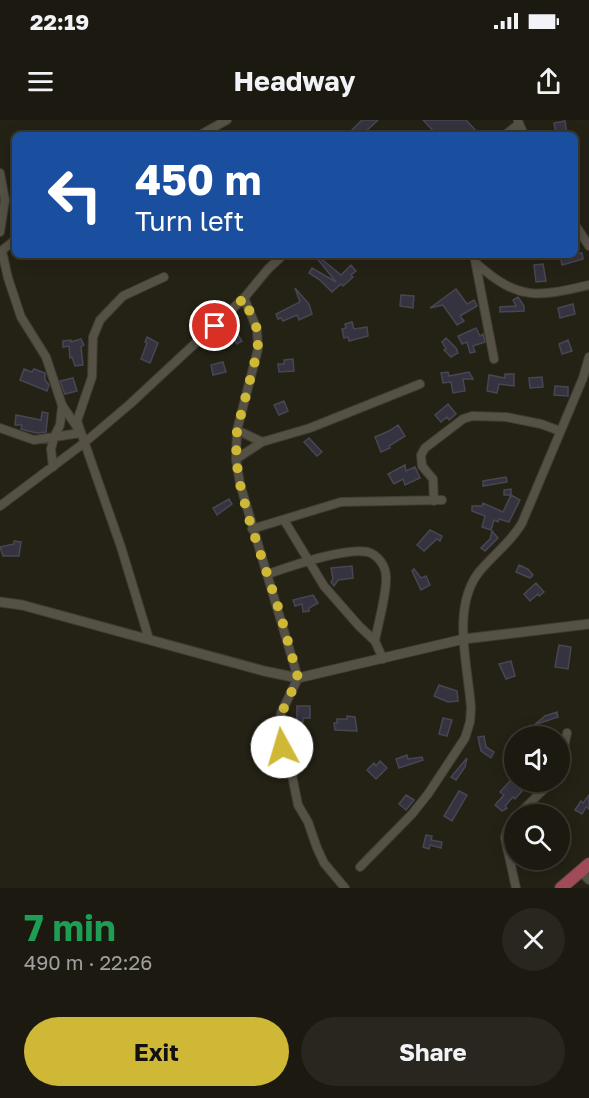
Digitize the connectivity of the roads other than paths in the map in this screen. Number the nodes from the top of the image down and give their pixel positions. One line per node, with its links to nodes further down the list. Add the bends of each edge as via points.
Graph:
1 (227, 120): 2 (street)
2 (205, 132)
3 (0, 173): 5 (street, via 5,200)
4 (578, 228): 6 (street)
5 (0, 232)
6 (589, 243)
7 (1, 251): 18 (street, via 21,317 49,364)
8 (279, 258): 13 (street)
9 (475, 258): 10 (street)
10 (477, 264): 12 (street, via 494,279 525,294 542,295); 15 (street)
11 (164, 277): 21 (street, via 123,296 100,320 93,338 92,377 78,417)
12 (589, 285)
13 (244, 298): 20 (street, via 257,329 258,349); 25 (street)
14 (589, 357): 16 (street)
15 (494, 359)
16 (586, 377): 22 (street)
17 (420, 384): 24 (street, via 310,428)
18 (62, 405): 21 (street); 23 (street)
19 (0, 428): 23 (street, via 34,440)
20 (237, 430): 24 (street); 26 (street)
21 (79, 431): 23 (street); 25 (street)
22 (560, 431): 29 (street, via 506,417 472,416 425,448 421,455 438,500 341,502); 36 (street, via 517,532 496,552 467,594 462,617)
23 (54, 437): 27 (street)
24 (262, 442): 26 (street)
25 (84, 443): 27 (street); 35 (street)
26 (236, 459): 30 (street)
27 (52, 467): 28 (street)
28 (0, 506)
29 (284, 520): 30 (street); 31 (street)
30 (252, 529): 32 (street)
31 (308, 561): 32 (street); 37 (street, via 341,606); 37 (street, via 361,552 377,557 386,577)
32 (268, 573): 39 (street)
33 (0, 602): 35 (street)
34 (589, 624): 36 (street)
35 (150, 639): 39 (street)
36 (464, 639): 38 (street); 42 (street, via 471,708 465,738 412,814)
37 (375, 641): 38 (street)
38 (383, 659): 39 (street)
39 (298, 678): 45 (street, via 277,731 298,805 324,863)
40 (541, 792): 41 (street)
41 (529, 804)
42 (360, 867)
43 (512, 870): 46 (street)
44 (586, 872): 47 (main road)
45 (345, 888)
46 (516, 888)
47 (561, 888)

